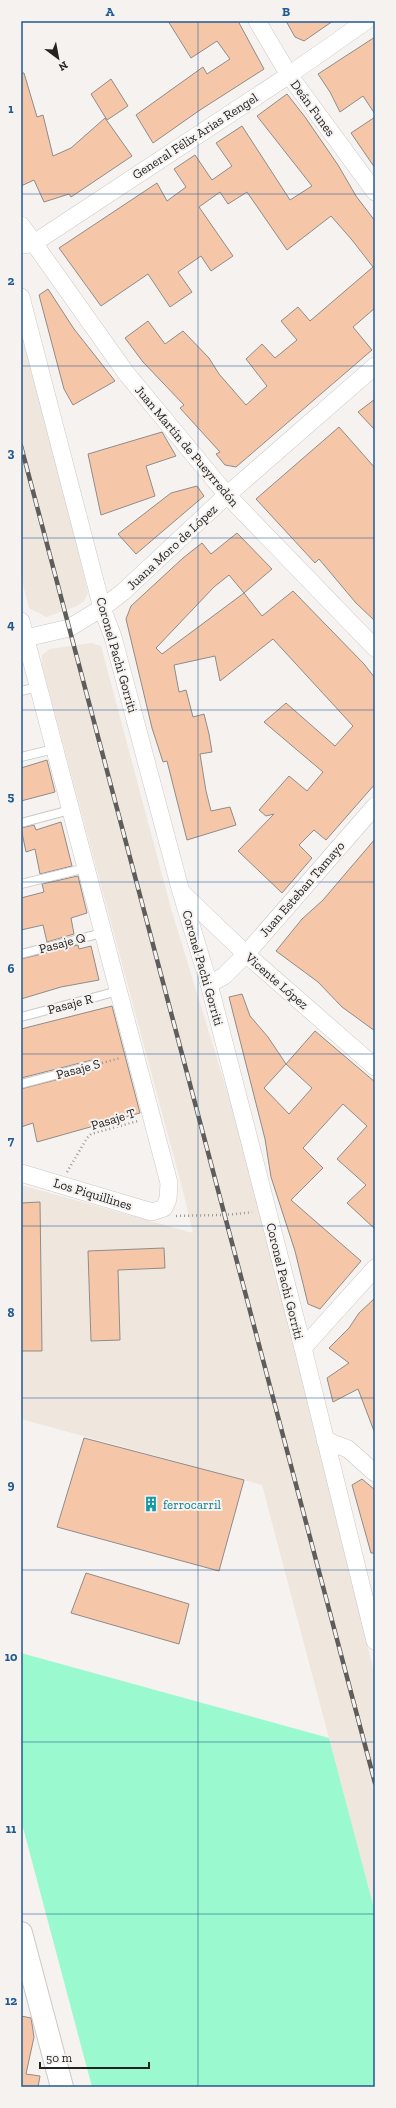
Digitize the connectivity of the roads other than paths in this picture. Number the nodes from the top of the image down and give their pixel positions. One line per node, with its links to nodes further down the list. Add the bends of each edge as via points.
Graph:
1 (257, 21): 3 (street, Deán Funes)
2 (366, 21): 3 (street, General Félix Arias Rengel)
3 (288, 75): 4 (street, Deán Funes); 6 (street, General Félix Arias Rengel)
4 (373, 186)
5 (21, 225): 6 (street, Juan Martín de Pueyrredón)
6 (27, 244): 9 (street, Juan Martín de Pueyrredón, via 126,373)
7 (21, 297): 10 (street, Coronel Pachi Gorriti)
8 (375, 366): 9 (street, Juana Moro de López)
9 (226, 495): 10 (street, Juana Moro de López, via 123,592); 12 (street, Juan Martín de Pueyrredón)
10 (102, 608): 11 (street, Juana Moro de López, via 70,628); 22 (street, Coronel Pachi Gorriti, via 113,637)
11 (22, 627): 13 (street)
12 (375, 648)
13 (38, 686): 14 (lane); 15 (street)
14 (21, 691)
15 (54, 749): 16 (lane); 18 (street)
16 (21, 757)
17 (375, 806): 25 (street, Juan Esteban Tamayo)
18 (70, 810): 19 (lane); 20 (street)
19 (21, 823)
20 (86, 868): 21 (lane); 23 (street)
21 (21, 884)
22 (181, 892): 25 (street, Vicente López); 26 (street, Coronel Pachi Gorriti)
23 (102, 933): 24 (lane, Pasaje Q); 27 (street)
24 (21, 954)
25 (246, 954): 26 (street, Juan Esteban Tamayo, via 224,976); 30 (street, Vicente López)
26 (208, 984): 34 (street, Coronel Pachi Gorriti)
27 (118, 991): 28 (lane, Pasaje R); 32 (street, Los Piquillines, via 169,1183 168,1199 164,1208 152,1212)
28 (21, 1017)
29 (94, 1065): 31 (lane, Pasaje S)
30 (375, 1067)
31 (21, 1084)
32 (21, 1173)
33 (375, 1268): 34 (street)
34 (302, 1348): 35 (street, Coronel Pachi Gorriti)
35 (325, 1440): 36 (street, via 348,1449); 37 (street, Coronel Pachi Gorriti)
36 (375, 1473)
37 (375, 1641)
38 (21, 1933): 39 (street)
39 (62, 2087)

